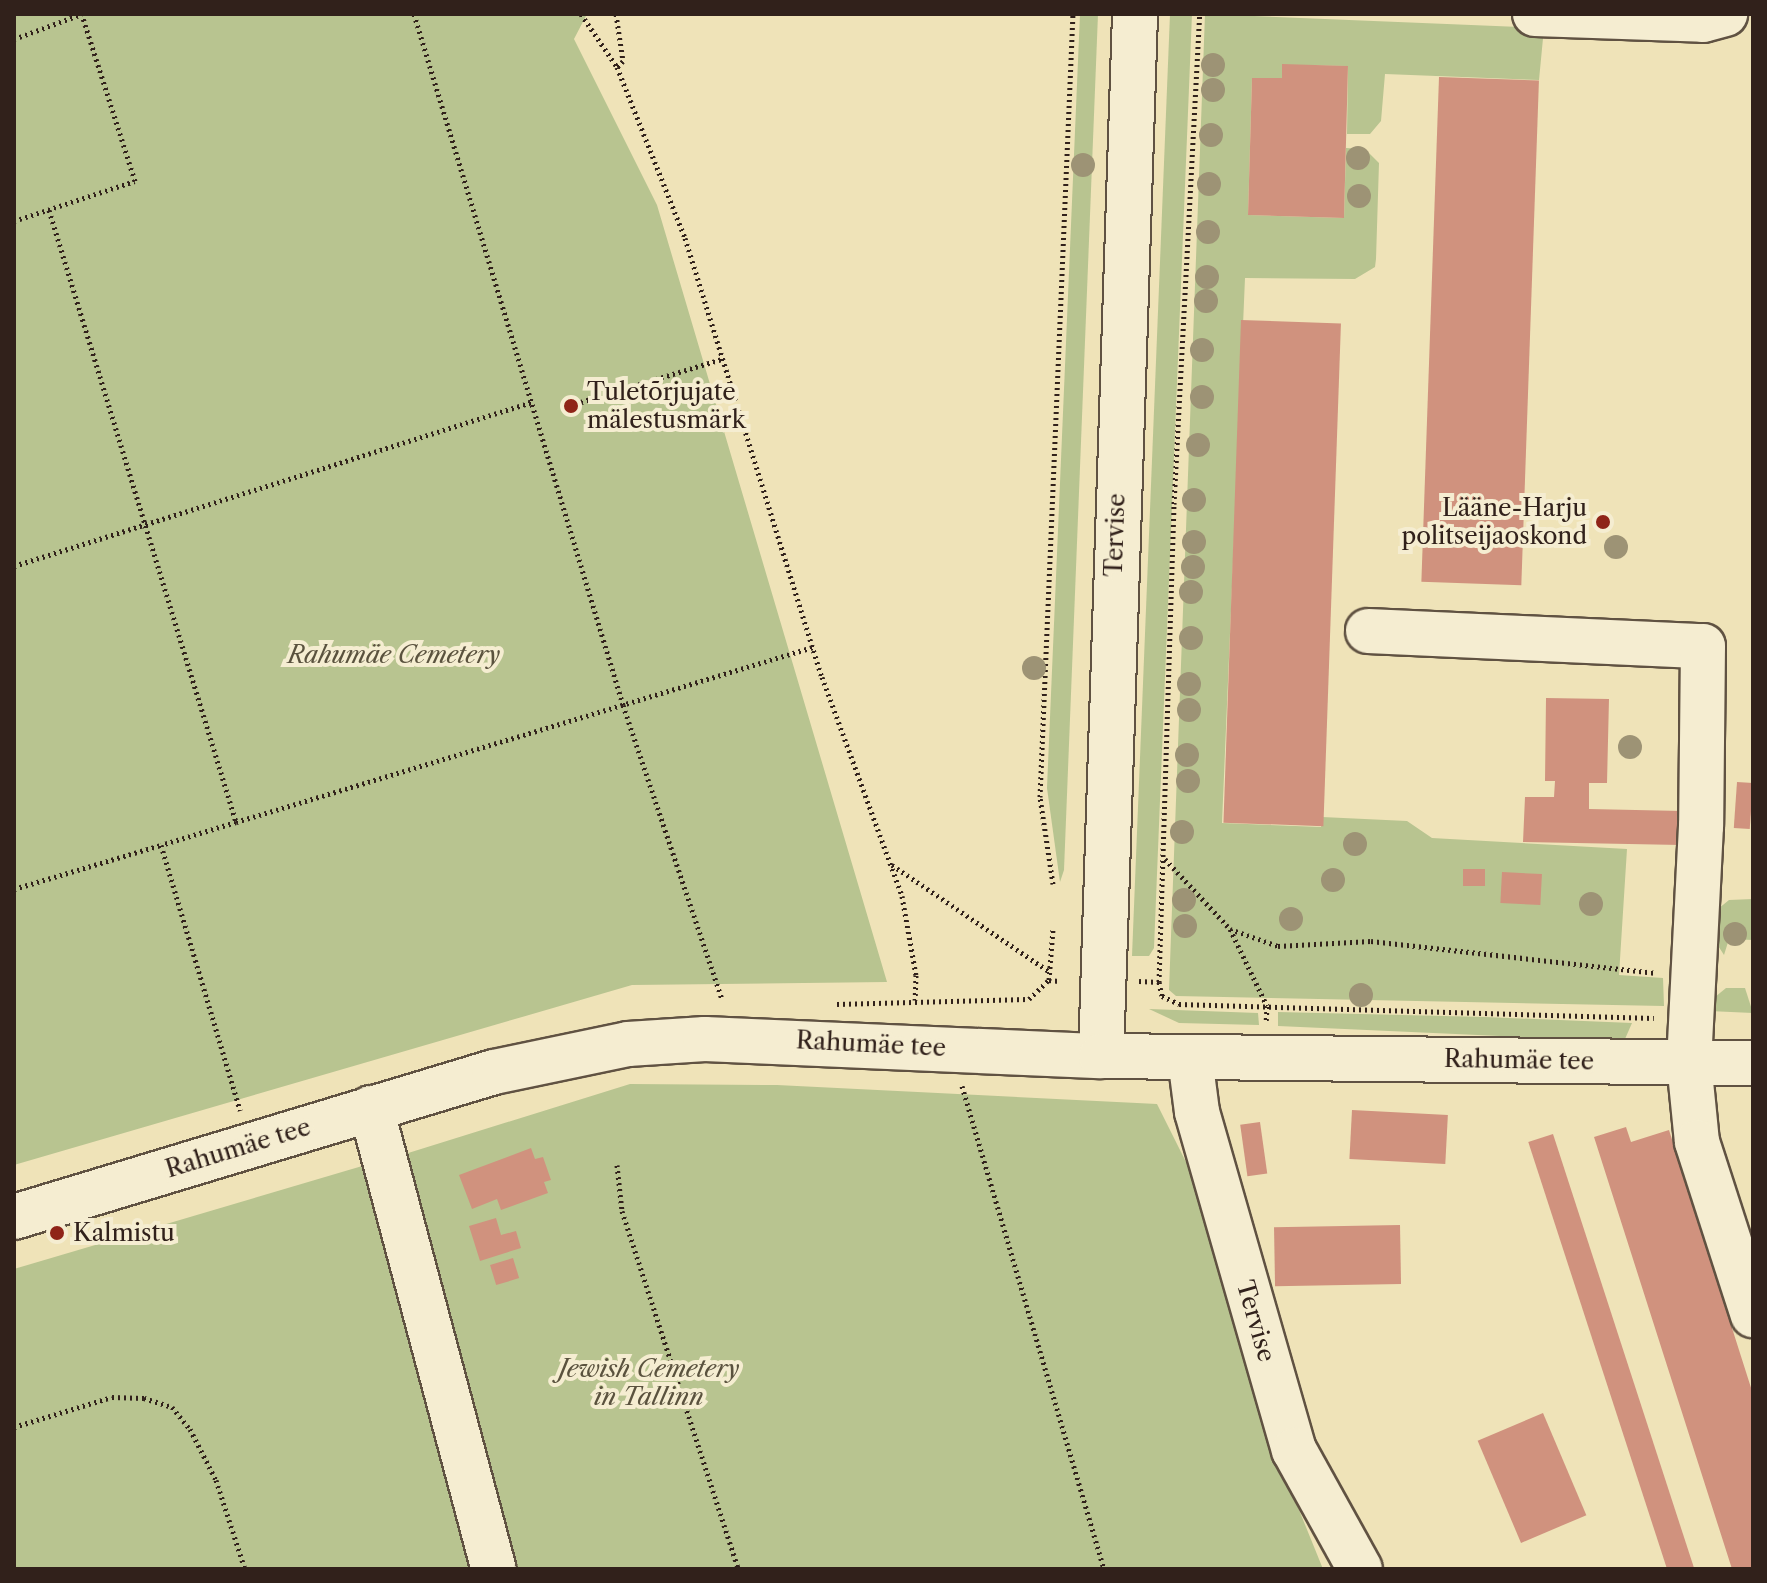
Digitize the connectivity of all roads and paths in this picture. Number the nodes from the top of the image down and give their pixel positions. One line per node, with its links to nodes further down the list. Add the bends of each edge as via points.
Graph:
1 (414, 14): 16 (path)
2 (581, 14): 12 (path)
3 (616, 14): 12 (path, via 623,61)
4 (1073, 14): 27 (path, via 1040,797)
5 (1135, 14): 42 (street, Tervise)
6 (1200, 14): 25 (path, via 1174,504)
7 (1535, 14): 10 (street)
8 (1725, 14): 10 (street, via 1703,20)
9 (82, 16): 11 (path); 13 (path, via 135,181)
10 (1633, 16)
11 (14, 39)
12 (617, 67): 15 (path, via 685,238)
13 (49, 210): 14 (path); 18 (path)
14 (14, 221)
15 (722, 359): 17 (path); 21 (path)
16 (532, 402): 18 (path); 22 (path)
17 (581, 402)
18 (145, 523): 19 (path); 23 (path)
19 (14, 566)
20 (1368, 631): 32 (street, via 1703,646)
21 (813, 647): 22 (path); 26 (path)
22 (623, 705): 23 (path); 37 (path)
23 (236, 822): 24 (path)
24 (161, 845): 28 (path); 47 (path)
25 (1164, 859): 30 (path); 36 (path)
26 (890, 864): 31 (path); 33 (path, via 902,896 916,975 915,1000 1029,999)
27 (1053, 884)
28 (14, 889)
29 (1053, 929): 31 (path)
30 (1230, 929): 32 (path, via 1278,946 1371,941); 38 (path)
31 (1050, 972): 33 (path)
32 (1694, 978): 40 (street)
33 (1049, 980): 34 (path)
34 (1059, 981)
35 (1134, 981): 36 (path)
36 (1159, 982): 38 (path, via 1162,996 1179,1004)
37 (722, 1000)
38 (1267, 1006): 39 (path); 40 (path)
39 (1266, 1025)
40 (1682, 1039): 41 (street); 43 (street, Rahumäe tee); 44 (street, Rahumäe tee); 52 (street, via 1697,1142)
41 (1753, 1039)
42 (1101, 1056): 43 (street, Rahumäe tee); 46 (street, Rahumäe tee, via 705,1039 545,1059)
43 (1190, 1058): 58 (street, Tervise, via 1197,1112 1294,1450)
44 (1753, 1063)
45 (959, 1077): 57 (path)
46 (371, 1108): 49 (street, Rahumäe tee); 55 (street)
47 (240, 1110)
48 (617, 1165): 56 (path, via 622,1211)
49 (167, 1170): 50 (street, Rahumäe tee); 51 (street, via 131,1202)
50 (14, 1217)
51 (14, 1238)
52 (1753, 1315)
53 (14, 1427): 54 (path, via 112,1397 144,1398 172,1407 190,1429 216,1480)
54 (245, 1569)
55 (494, 1569)
56 (738, 1569)
57 (1104, 1569)
58 (1360, 1569)

